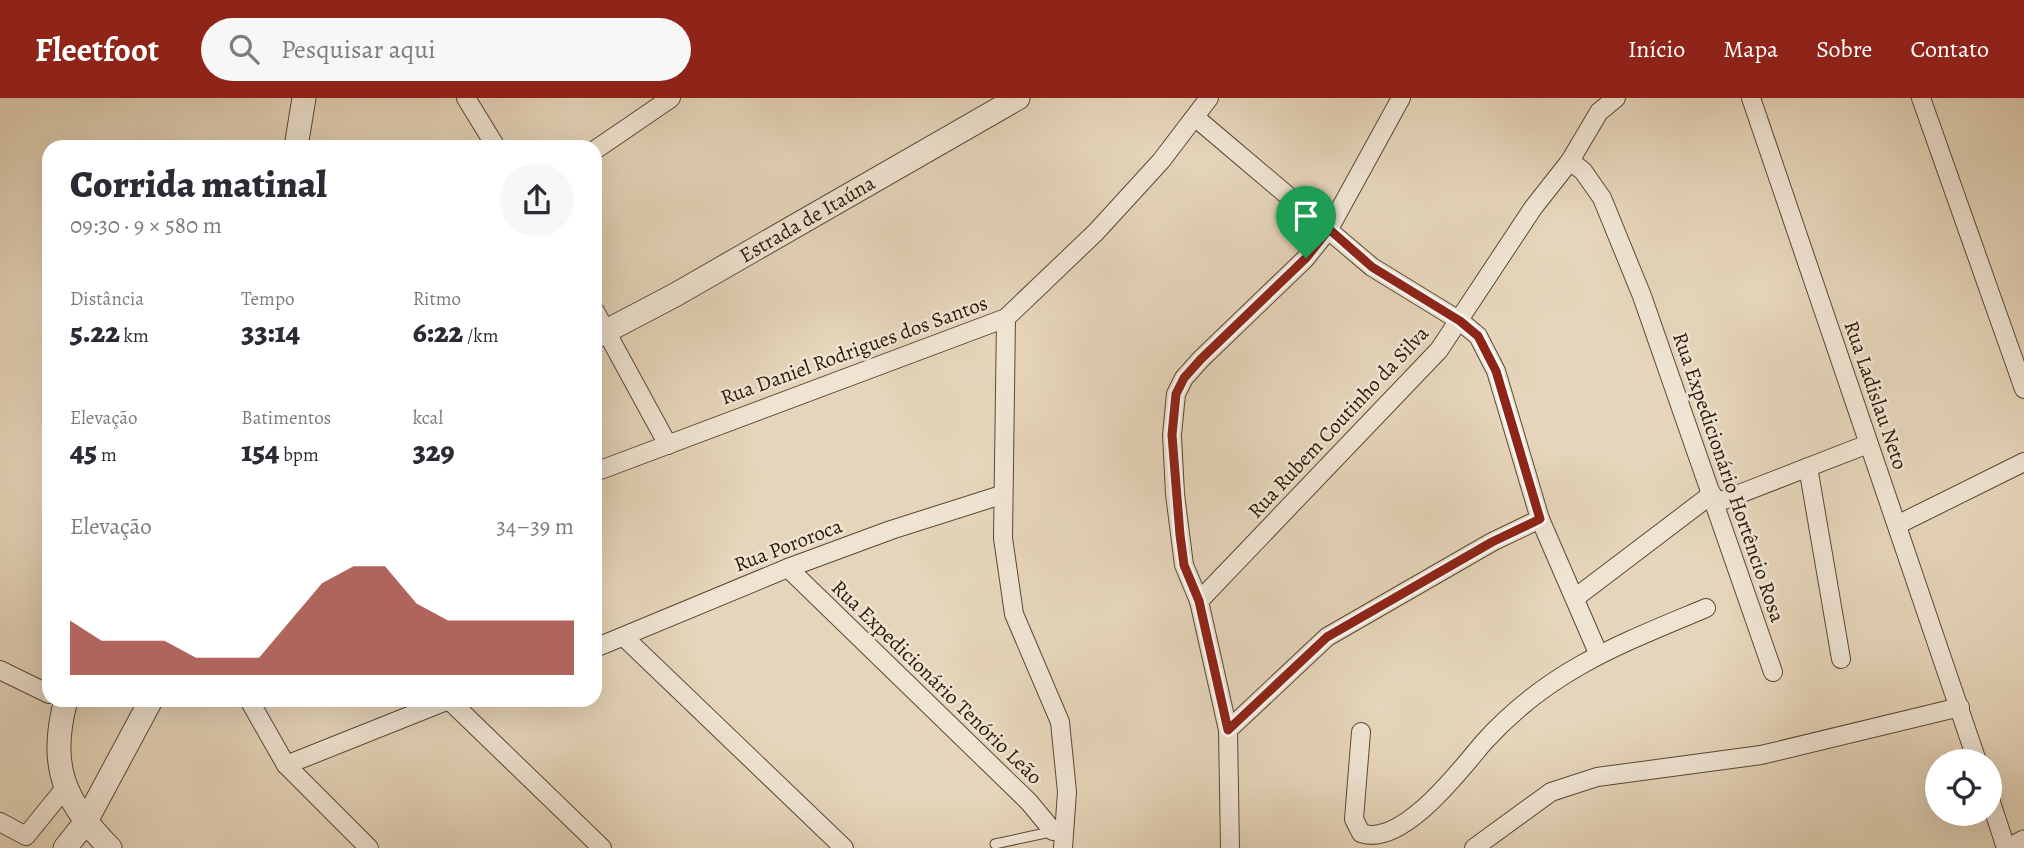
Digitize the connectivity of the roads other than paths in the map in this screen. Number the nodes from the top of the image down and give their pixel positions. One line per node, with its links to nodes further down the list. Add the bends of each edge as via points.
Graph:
1 (304, 98): 11 (street)
2 (466, 98): 12 (street)
3 (671, 98): 13 (street)
4 (1018, 98): 18 (street, Estrada de Itaúna)
5 (1209, 98): 10 (street, Rua Daniel Rodrigues dos Santos)
6 (1401, 98): 15 (street)
7 (1616, 98): 14 (street, Rua Rubem Coutinho da Silva, via 1599,112)
8 (1751, 98): 21 (street, Rua Ladislau Neto)
9 (1921, 98): 20 (street)
10 (1196, 118): 15 (street); 16 (street, Rua Daniel Rodrigues dos Santos, via 1096,232)
11 (297, 140)
12 (492, 140)
13 (602, 145)
14 (1570, 162): 17 (street, Rua Rubem Coutinho da Silva, via 1533,208); 27 (street, Rua Expedicionário Hortêncio Rosa, via 1583,171 1602,198)
15 (1329, 229): 17 (street, via 1381,273); 32 (street, via 1306,258 1201,359 1176,394 1172,435 1175,494 1184,565)
16 (1006, 318): 22 (street, Rua Daniel Rodrigues dos Santos); 26 (street)
17 (1460, 321): 28 (street, via 1488,352); 32 (street, Rua Rubem Coutinho da Silva, via 1439,350)
18 (602, 324)
19 (602, 331): 22 (street)
20 (2024, 389)
21 (1868, 443): 24 (street); 29 (street, Rua Ladislau Neto)
22 (668, 445): 25 (street, Rua Daniel Rodrigues dos Santos)
23 (2024, 462): 29 (street)
24 (1808, 467): 27 (street); 37 (street)
25 (602, 469)
26 (1001, 495): 30 (street, Rua Pororoca); 55 (street, via 1014,614 1060,722 1067,792)
27 (1714, 498): 31 (street); 39 (street, Rua Expedicionário Hortêncio Rosa)
28 (1540, 519): 31 (street); 47 (street, via 1327,637)
29 (1897, 525): 46 (street, Rua Ladislau Neto)
30 (788, 568): 34 (street, Rua Pororoca); 55 (street, Rua Expedicionário Tenório Leão)
31 (1575, 598): 36 (street)
32 (1199, 601): 47 (street)
33 (1706, 608): 36 (street)
34 (625, 638): 35 (street, Rua Pororoca); 57 (street)
35 (602, 646)
36 (1598, 653): 48 (street, via 1511,714 1450,783 1415,815 1382,835 1361,833 1354,819)
37 (1841, 659)
38 (0, 670): 40 (street)
39 (1773, 672)
40 (42, 690)
41 (60, 707): 51 (street, via 59,774)
42 (146, 707): 53 (street)
43 (253, 707): 50 (street)
44 (431, 707): 50 (street)
45 (456, 707): 62 (street)
46 (1960, 707): 49 (street, Rua Ladislau Neto); 65 (street, via 1761,755 1597,777 1551,792)
47 (1228, 730): 64 (street)
48 (1361, 732)
49 (1974, 749)
50 (286, 765): 61 (street)
51 (65, 788): 52 (street, via 26,836); 53 (street)
52 (0, 822)
53 (85, 823): 59 (street); 60 (street)
54 (1999, 826): 66 (street)
55 (1057, 830): 58 (lane); 63 (street)
56 (2024, 842): 67 (street)
57 (833, 844)
58 (995, 845)
59 (65, 848)
60 (110, 848)
61 (369, 848)
62 (602, 848)
63 (1063, 848)
64 (1230, 848)
65 (1474, 848)
66 (2006, 848)
67 (2013, 848)

